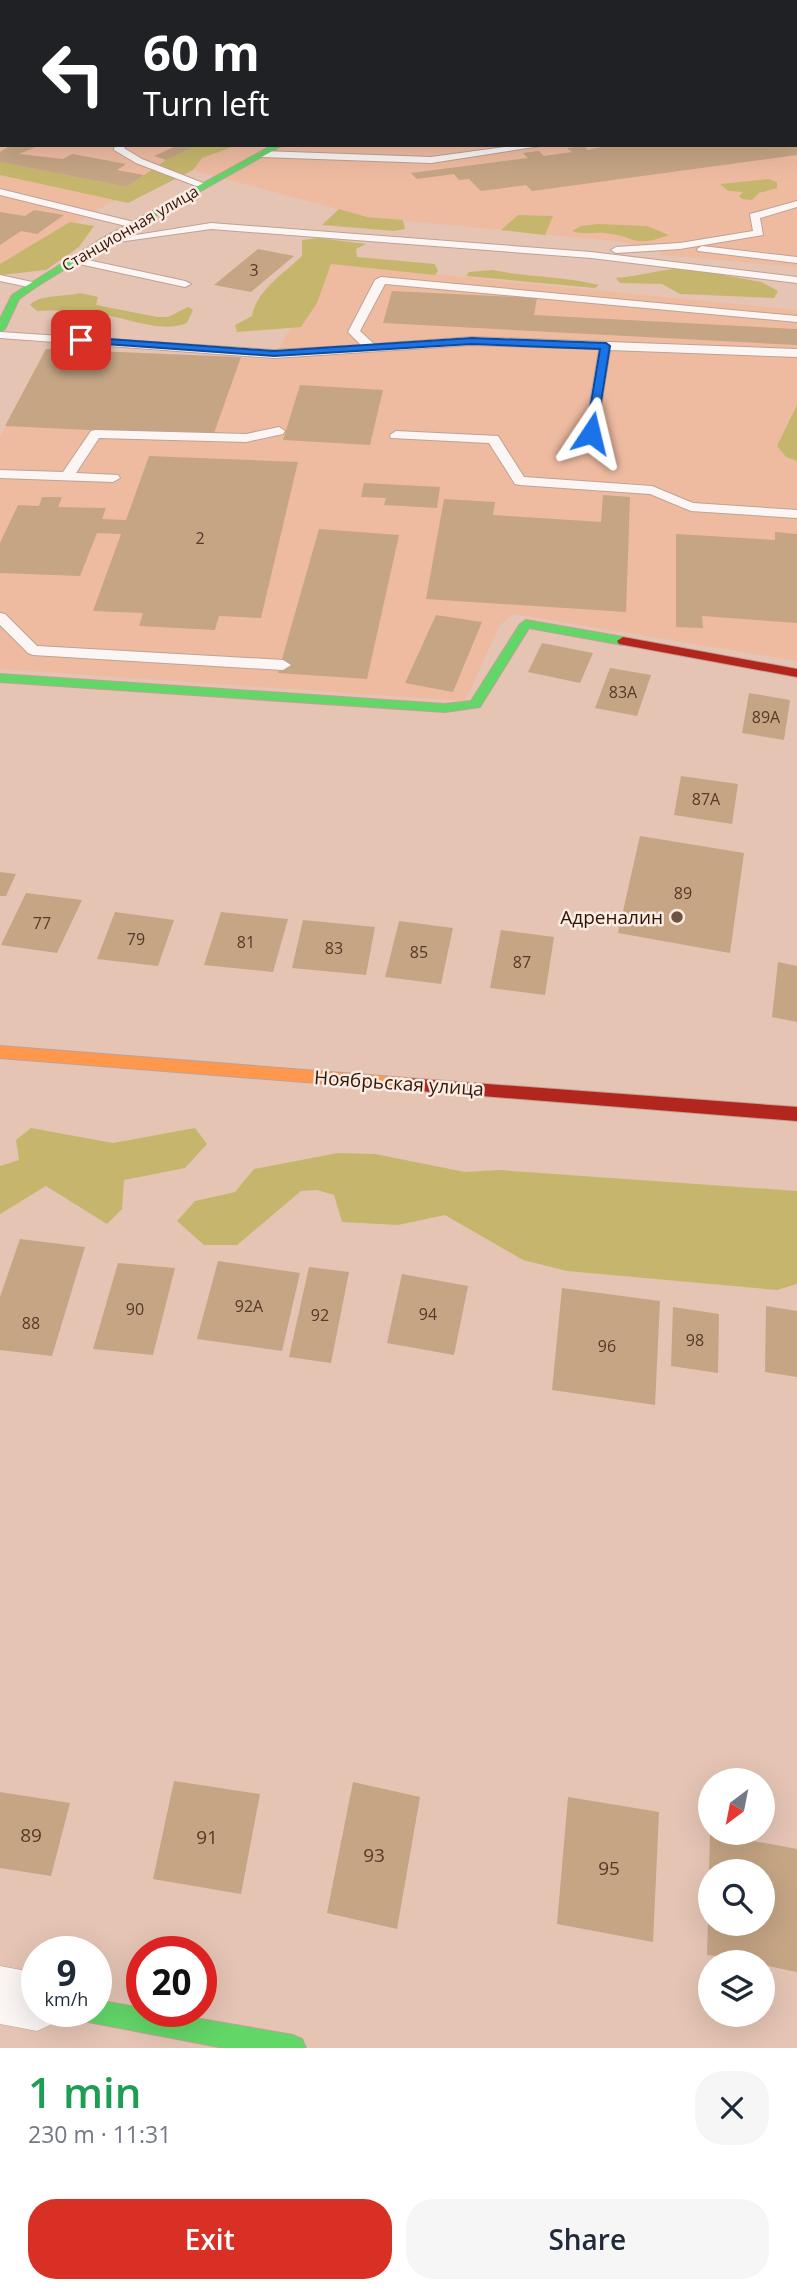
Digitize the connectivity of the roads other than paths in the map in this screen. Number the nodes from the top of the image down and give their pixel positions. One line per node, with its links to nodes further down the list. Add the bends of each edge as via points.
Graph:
1 (119, 147): 5 (lane, via 139,162)
2 (274, 147): 4 (main road, Станционная улица)
3 (519, 147): 4 (lane, via 431,160)
4 (262, 154): 5 (main road, Станционная улица)
5 (204, 185): 8 (main road, Станционная улица)
6 (0, 192): 8 (lane)
7 (797, 204): 10 (lane, via 754,216 759,233)
8 (134, 225): 9 (main road, Станционная улица)
9 (104, 241): 11 (lane, via 211,226); 12 (main road, Станционная улица)
10 (680, 246): 11 (lane, via 624,248); 13 (lane)
11 (591, 255): 15 (lane)
12 (74, 260): 16 (lane); 17 (main road, Станционная улица)
13 (797, 260)
14 (0, 278): 17 (lane)
15 (797, 280)
16 (185, 284)
17 (33, 285): 19 (main road, Станционная улица, via 15,297)
18 (797, 319): 22 (lane, via 381,280 354,332)
19 (0, 329)
20 (0, 335): 22 (lane, via 274,354)
21 (606, 346): 22 (lane, via 472,341); 23 (lane); 25 (lane)
22 (371, 347)
23 (797, 353)
24 (279, 430): 27 (lane, via 246,438 95,434)
25 (591, 433)
26 (396, 435): 30 (lane, via 493,439 520,481 652,490 691,507)
27 (67, 476): 28 (lane); 29 (lane)
28 (1, 477)
29 (113, 478)
30 (797, 514)
31 (0, 617): 32 (lane, via 33,650)
32 (283, 665)
33 (797, 673): 34 (main road, via 526,624 475,705 445,708)
34 (0, 678)
35 (0, 1052): 36 (main road, Ноябрьская улица)
36 (797, 1114)
37 (0, 1995): 38 (street)
38 (21, 1999)
39 (112, 2015): 40 (main road)
40 (293, 2048)

